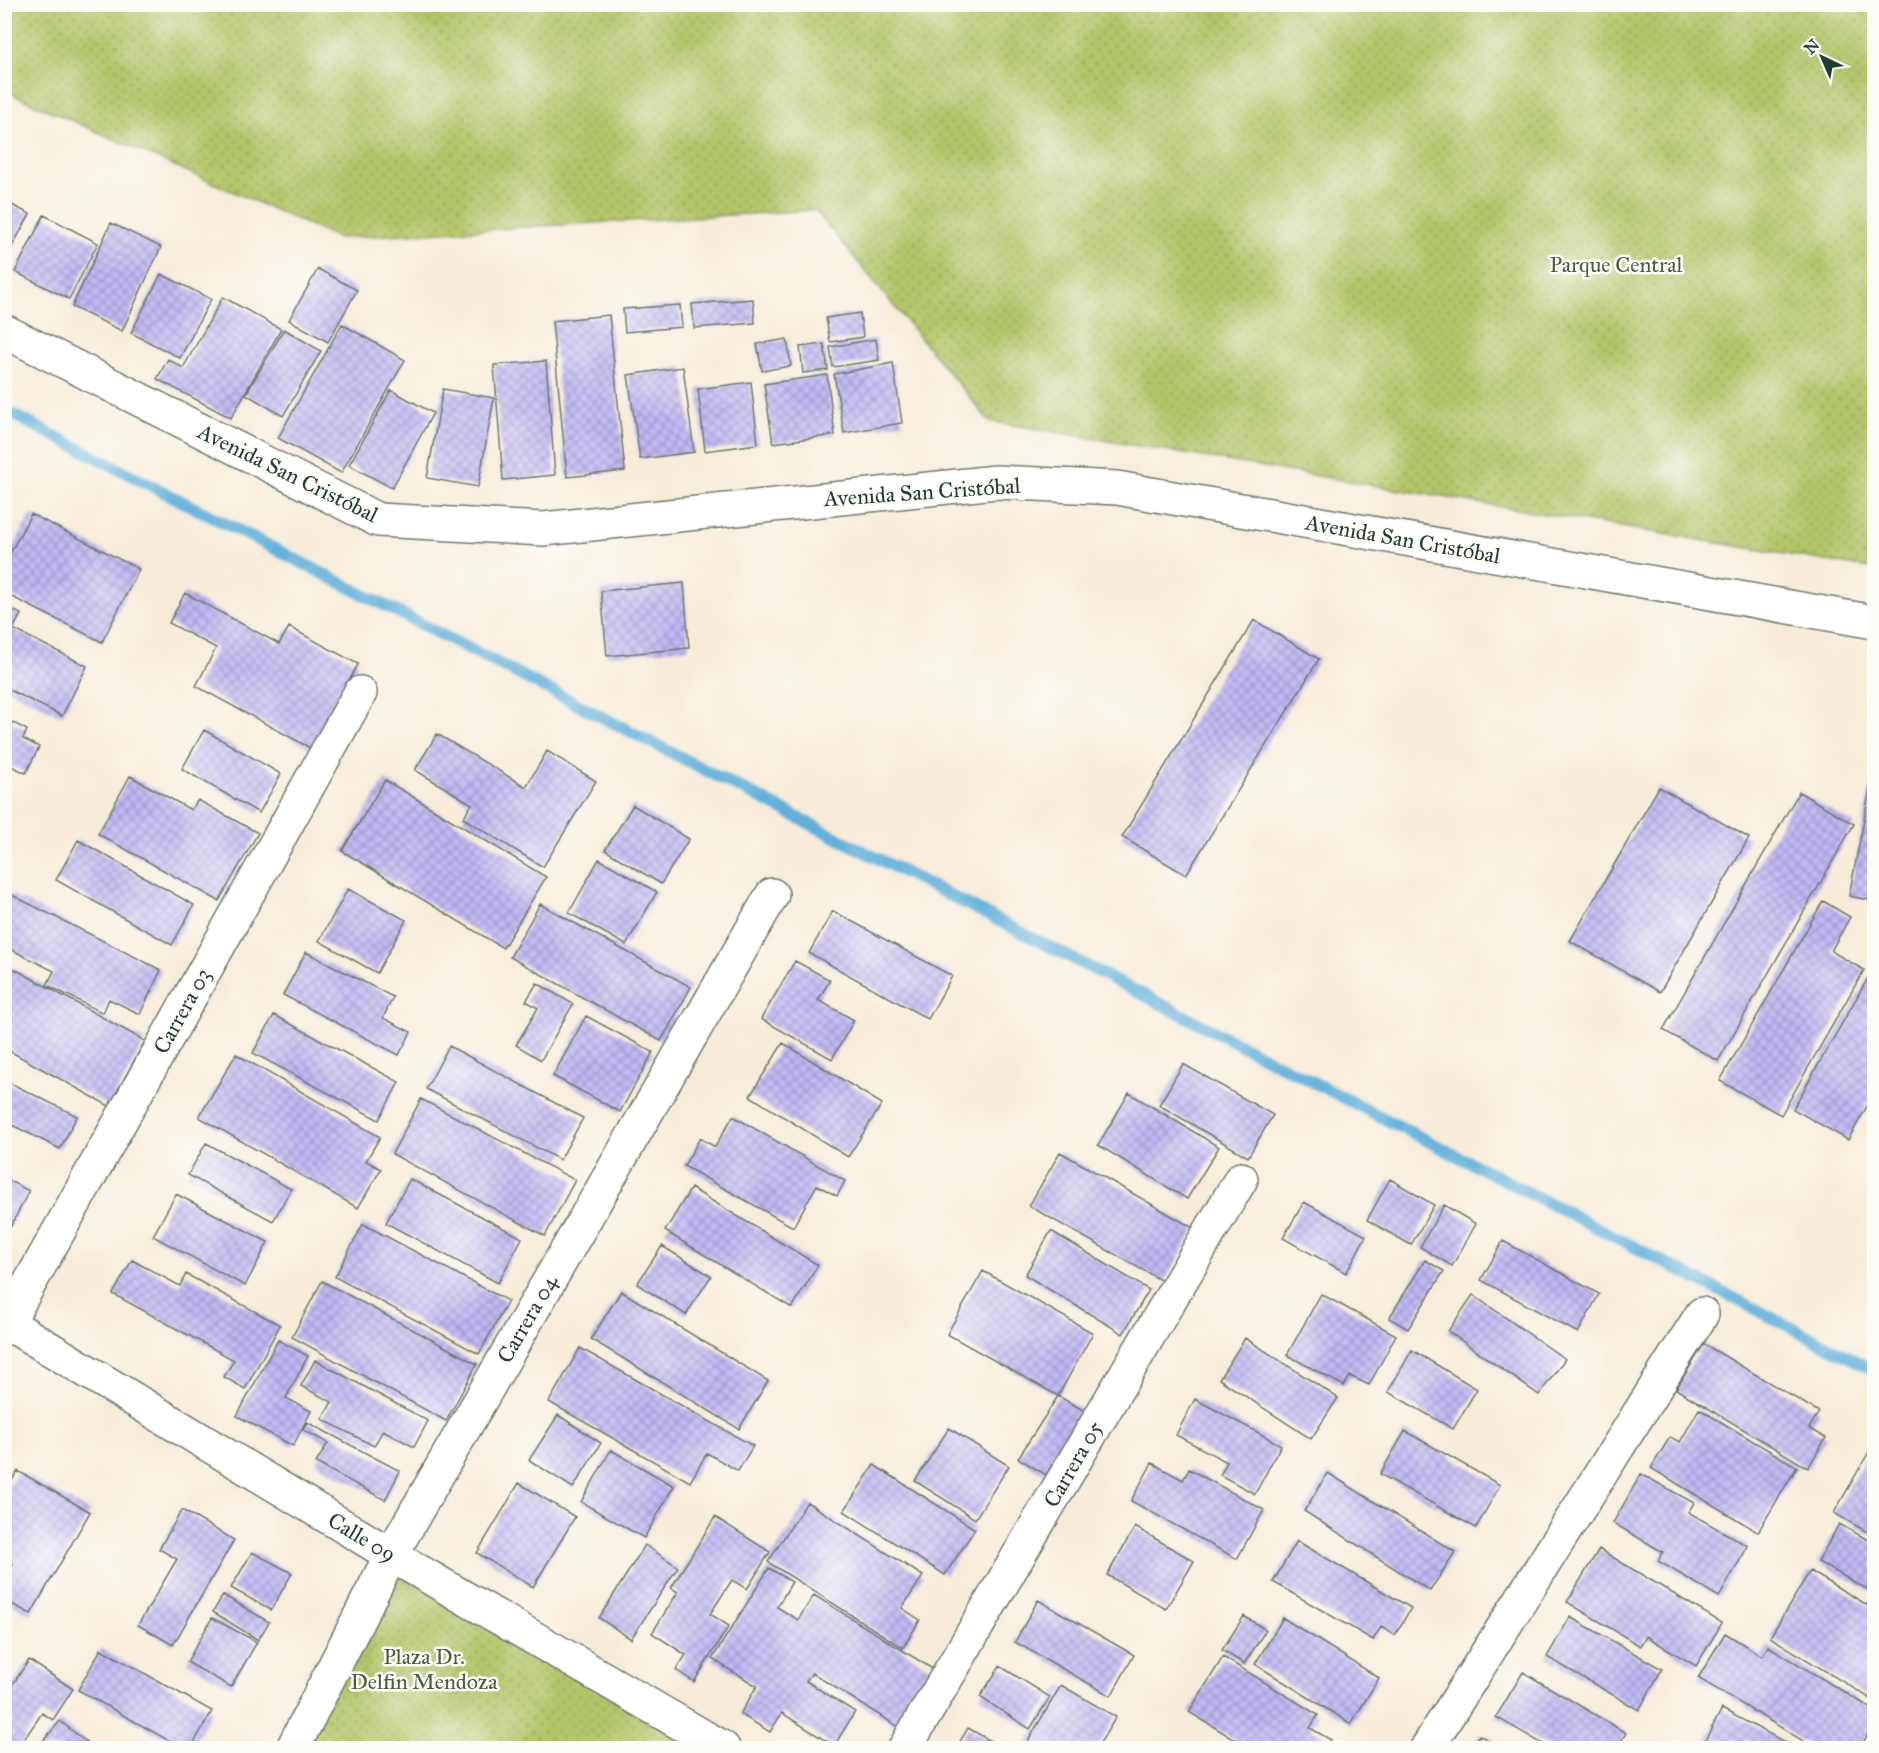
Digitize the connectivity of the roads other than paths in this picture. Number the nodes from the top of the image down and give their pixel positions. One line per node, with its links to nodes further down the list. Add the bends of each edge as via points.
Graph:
1 (4, 331): 2 (street, Avenida San Cristóbal, via 378,520 543,529 996,482 1117,488)
2 (1875, 622)
3 (360, 693): 7 (street, Carrera 03)
4 (772, 895): 8 (street, Carrera 04)
5 (1241, 1179): 11 (street, Carrera 05)
6 (1702, 1314): 12 (street)
7 (6, 1324): 8 (street, Calle 09)
8 (391, 1555): 9 (street, Carrera 04); 10 (street, Calle 09)
9 (293, 1749)
10 (723, 1749)
11 (905, 1749)
12 (1426, 1749)

